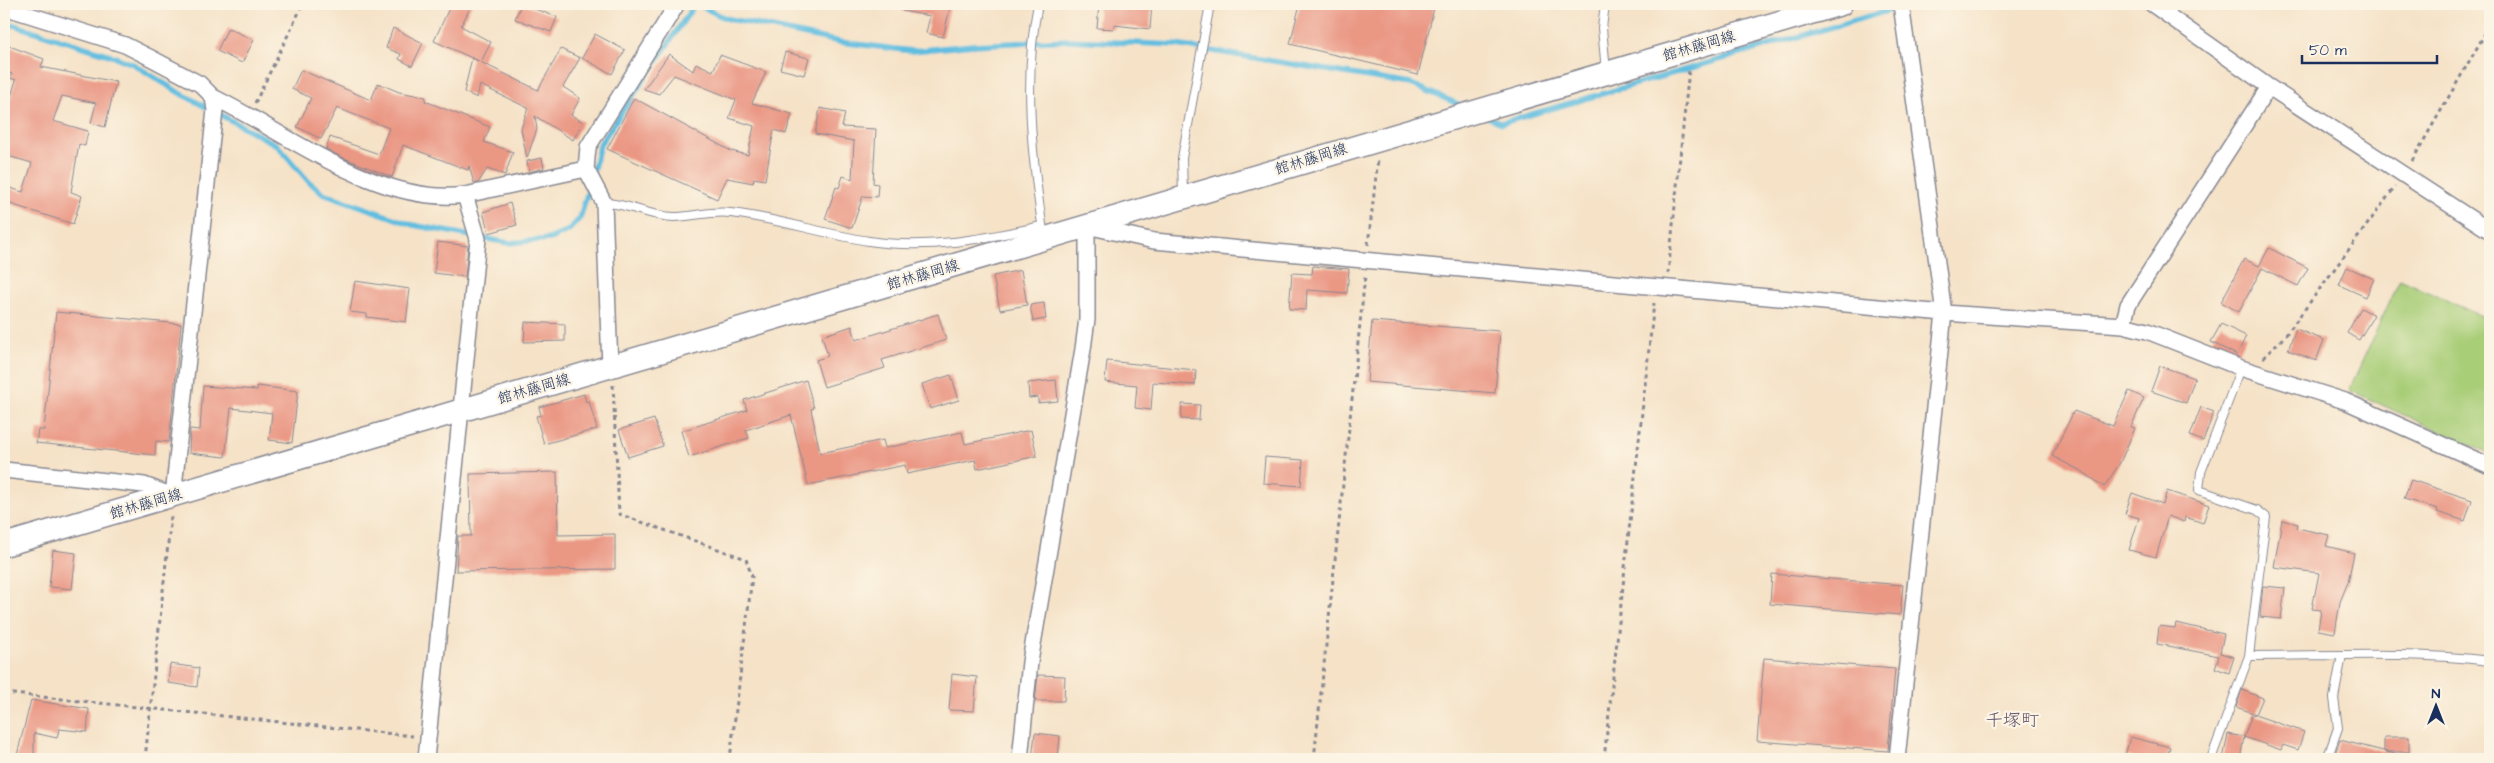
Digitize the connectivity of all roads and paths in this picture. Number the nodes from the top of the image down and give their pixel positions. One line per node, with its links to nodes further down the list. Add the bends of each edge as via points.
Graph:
1 (302, 4): 15 (path)
2 (677, 4): 17 (street, via 588,147)
3 (1038, 4): 24 (lane, via 1032,46 1032,77 1037,195)
4 (1210, 4): 20 (lane, via 1182,158)
5 (1605, 4): 12 (lane, via 1602,28)
6 (1841, 4): 11 (main road, 館林藤岡線)
7 (1901, 4): 27 (street)
8 (2152, 4): 13 (street)
9 (4, 7): 14 (street, via 124,45 200,84)
10 (2490, 25): 18 (path)
11 (1691, 48): 12 (main road, 館林藤岡線); 26 (path)
12 (1607, 73): 16 (main road, 館林藤岡線)
13 (2268, 87): 18 (street); 28 (street, via 2128,305)
14 (213, 97): 15 (street); 34 (street, via 214,124)
15 (249, 115): 19 (street, via 334,163 394,188 422,196)
16 (1381, 139): 20 (main road, 館林藤岡線); 25 (path)
17 (586, 169): 19 (street); 21 (street)
18 (2404, 175): 23 (street); 30 (path, via 2285,336)
19 (465, 196): 31 (street, via 478,239)
20 (1183, 198): 22 (main road, 館林藤岡線)
21 (604, 203): 24 (lane, via 616,202 646,213 674,217 730,212 870,241 906,245); 29 (street)
22 (1087, 226): 24 (main road, 館林藤岡線); 25 (street, via 1154,240); 45 (street, via 1087,319 1030,662)
23 (2490, 231)
24 (1043, 233): 29 (main road, 館林藤岡線)
25 (1366, 260): 26 (street); 46 (path)
26 (1661, 288): 27 (street); 47 (path)
27 (1944, 313): 28 (street); 48 (street)
28 (2123, 325): 30 (street)
29 (610, 367): 31 (main road, 館林藤岡線); 44 (path, via 614,389 619,514 746,559 752,577)
30 (2246, 369): 32 (street, via 2345,401); 36 (lane, via 2201,472 2199,490 2257,510 2266,518)
31 (460, 410): 34 (main road, 館林藤岡線); 41 (street)
32 (2490, 466)
33 (4, 470): 34 (street, via 144,485)
34 (173, 496): 35 (main road, 館林藤岡線); 40 (path)
35 (4, 545)
36 (2249, 656): 37 (lane); 49 (lane)
37 (2342, 656): 38 (lane, via 2444,655); 50 (lane, via 2334,698 2338,728)
38 (2490, 661)
39 (4, 693): 40 (path)
40 (152, 707): 41 (path); 42 (path)
41 (429, 738): 43 (street)
42 (144, 759)
43 (426, 759)
44 (730, 759)
45 (1020, 759)
46 (1314, 759)
47 (1604, 759)
48 (1897, 759)
49 (2211, 759)
50 (2327, 759)

